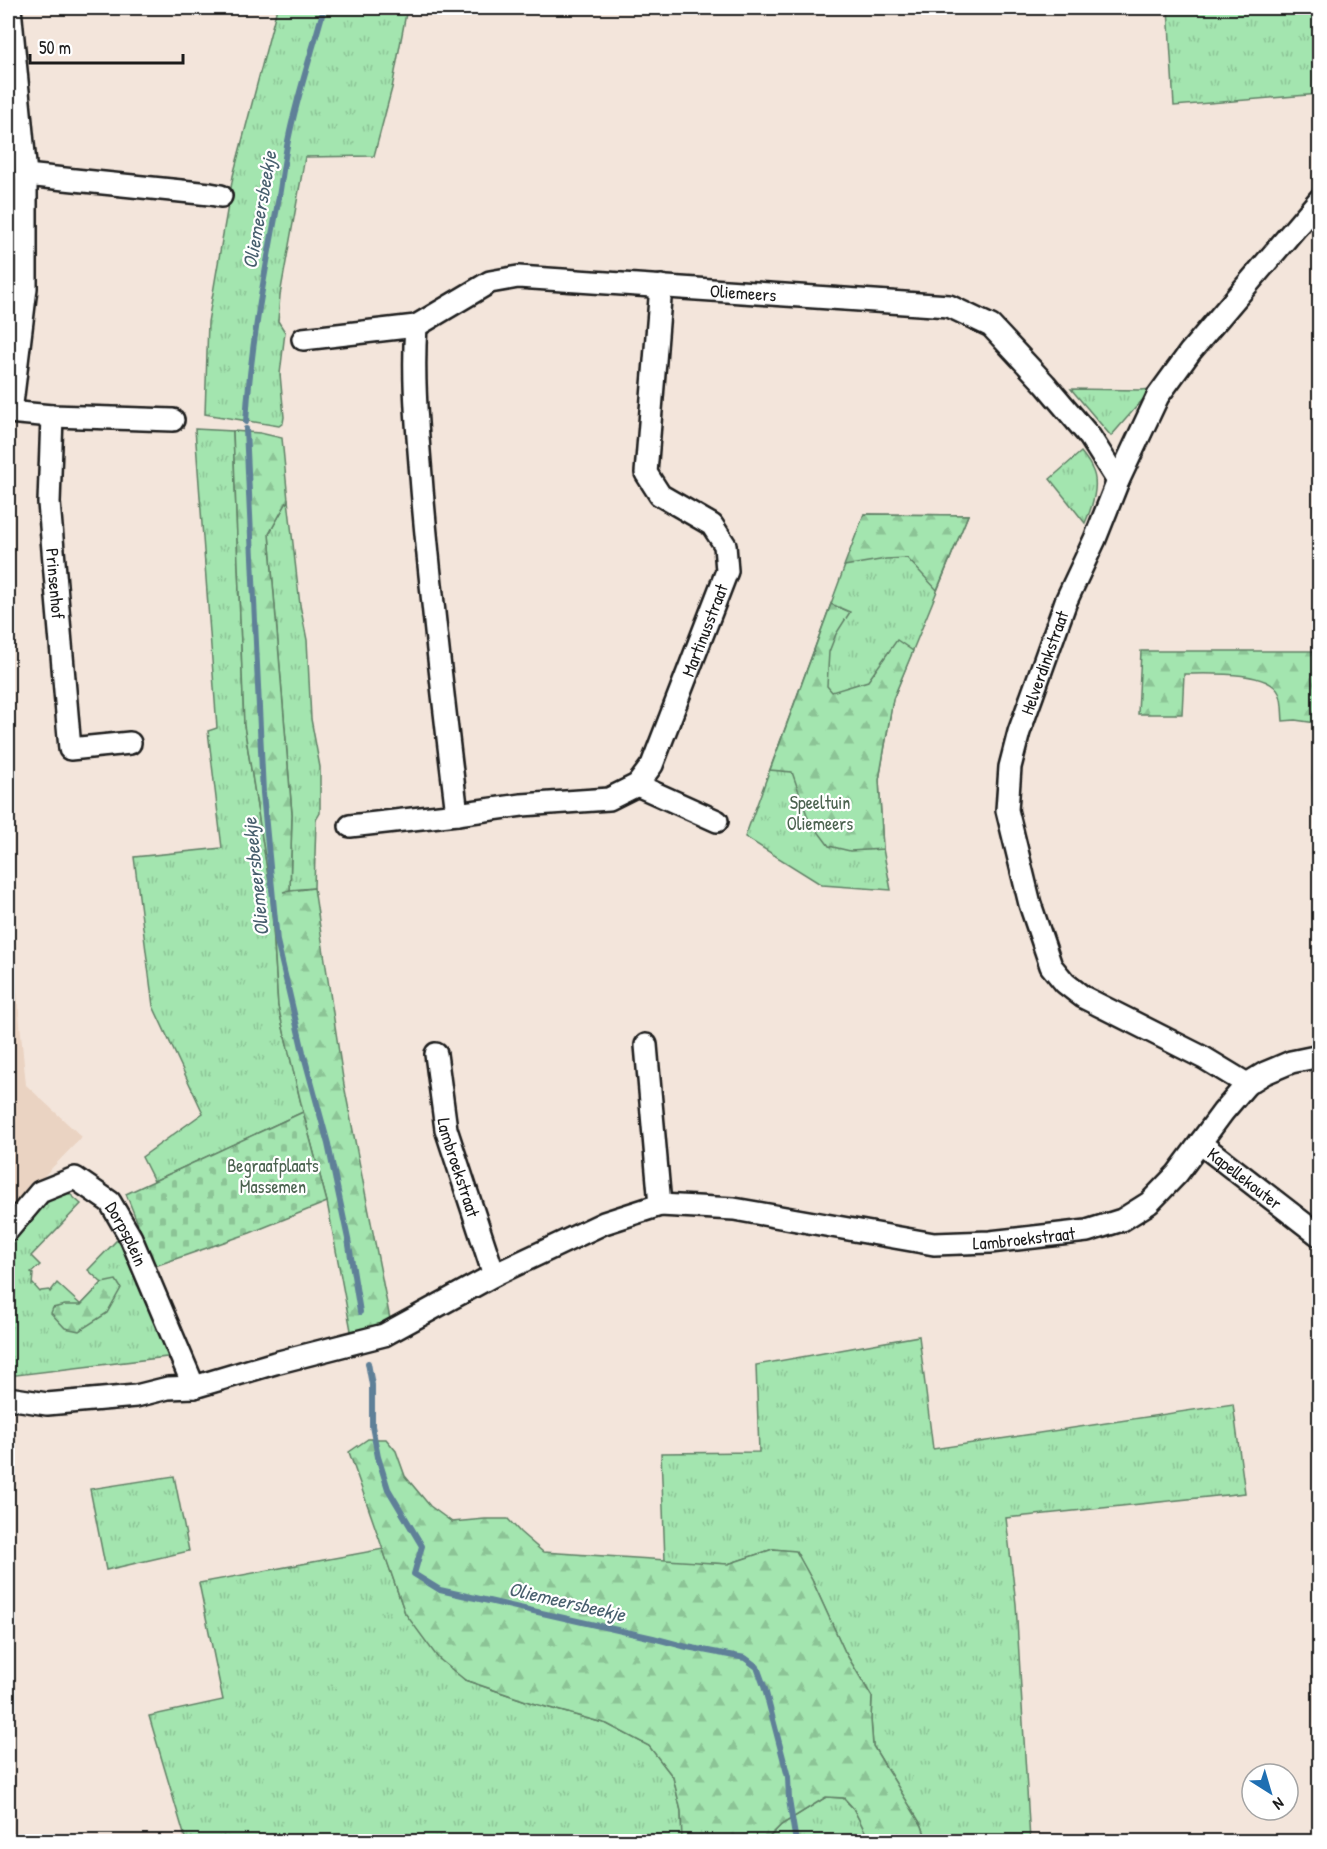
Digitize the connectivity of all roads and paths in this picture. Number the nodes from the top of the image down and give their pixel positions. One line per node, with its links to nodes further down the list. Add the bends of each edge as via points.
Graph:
1 (10, 8): 2 (street)
2 (26, 175): 3 (street); 8 (street, via 26,288)
3 (221, 196)
4 (1320, 199): 11 (street, Helverdinkstraat, via 1190,352 1158,396)
5 (661, 286): 6 (street, Oliemeers, via 518,277 490,282); 11 (street, Oliemeers, via 949,306 992,326 1090,437); 13 (street, Martinusstraat, via 646,473 660,495 712,525 724,545 727,571 652,765)
6 (416, 326): 7 (street, Oliemeers); 14 (street, via 413,361 427,549)
7 (303, 339)
8 (9, 412): 9 (street)
9 (52, 416): 10 (street); 12 (street, Prinsenhof, via 50,503 70,749)
10 (173, 420)
11 (1118, 481): 20 (street, Helverdinkstraat, via 1066,601 1019,732 1010,767 1007,810 1030,904 1051,966 1065,983 1083,997)
12 (130, 743)
13 (637, 785): 14 (street, Martinusstraat, via 609,799); 15 (street)
14 (457, 814): 16 (street, Martinusstraat)
15 (717, 821)
16 (350, 826)
17 (646, 1045): 22 (street)
18 (436, 1054): 25 (street, Lambroekstraat, via 446,1129)
19 (1320, 1056): 20 (street, Lambroekstraat, via 1291,1062)
20 (1247, 1084): 21 (street, Lambroekstraat)
21 (1200, 1143): 22 (street, Lambroekstraat, via 1149,1203 1122,1221 1087,1231 934,1244 734,1209); 24 (street, Kapellekouter)
22 (660, 1205): 25 (street, Lambroekstraat, via 604,1223)
23 (8, 1230): 26 (street, Dorpsplein, via 40,1192 75,1179 110,1202 131,1238)
24 (1320, 1236)
25 (494, 1275): 26 (street, Lambroekstraat, via 384,1335)
26 (194, 1387): 27 (street, via 47,1404)
27 (8, 1398)

